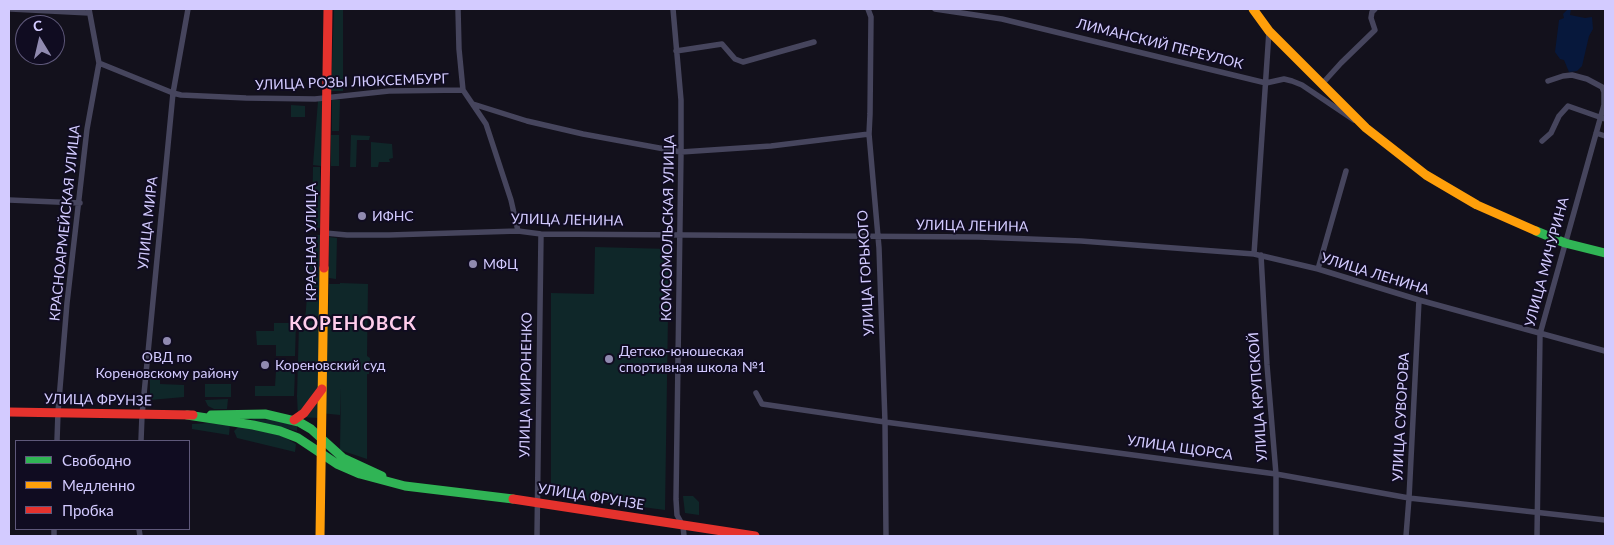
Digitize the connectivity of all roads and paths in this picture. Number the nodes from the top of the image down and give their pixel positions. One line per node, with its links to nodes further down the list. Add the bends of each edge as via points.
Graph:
1 (11, 9): 10 (street)
2 (188, 9): 19 (street, УЛИЦА МИРА)
3 (328, 9): 20 (main road, КРАСНАЯ УЛИЦА)
4 (458, 9): 18 (street)
5 (672, 9): 13 (street, КОМСОМОЛЬСКАЯ УЛИЦА)
6 (868, 9): 25 (street, УЛИЦА ГОРЬКОГО, via 871,17)
7 (934, 9): 16 (street, ЛИМАНСКИЙ ПЕРЕУЛОК, via 1002,19)
8 (1253, 9): 11 (main road)
9 (1375, 9): 17 (street, via 1371,18 1375,30)
10 (89, 11): 14 (street, КРАСНОАРМЕЙСКАЯ УЛИЦА)
11 (1269, 31): 16 (street); 17 (main road)
12 (814, 42): 13 (street, via 743,62 735,59 722,44)
13 (676, 50): 28 (street, КОМСОМОЛЬСКАЯ УЛИЦА, via 681,100)
14 (99, 63): 19 (street, УЛИЦА РОЗЫ ЛЮКСЕМБУРГ); 31 (street, КРАСНОАРМЕЙСКАЯ УЛИЦА, via 87,129)
15 (1548, 81): 22 (street, УЛИЦА МИЧУРИНА, via 1572,75 1602,87)
16 (1266, 83): 23 (street, ЛИМАНСКИЙ ПЕРЕУЛОК, via 1284,79 1302,85); 39 (street)
17 (1322, 84): 23 (main road)
18 (463, 90): 20 (street, УЛИЦА РОЗЫ ЛЮКСЕМБУРГ, via 389,91 351,98); 21 (street, УЛИЦА РОЗЫ ЛЮКСЕМБУРГ)
19 (173, 93): 20 (street, УЛИЦА РОЗЫ ЛЮКСЕМБУРГ, via 246,98); 49 (street, УЛИЦА МИРА)
20 (326, 98): 33 (main road, КРАСНАЯ УЛИЦА)
21 (473, 104): 28 (street, via 583,134); 32 (street, via 486,124)
22 (1603, 118): 24 (street, УЛИЦА МИЧУРИНА); 27 (street, via 1568,106)
23 (1366, 128): 37 (main road, via 1426,175 1477,205)
24 (1596, 133): 26 (street); 37 (street, УЛИЦА МИЧУРИНА)
25 (869, 134): 28 (street, via 771,146); 36 (street, УЛИЦА ГОРЬКОГО)
26 (1605, 136)
27 (1542, 141)
28 (681, 152): 35 (street, КОМСОМОЛЬСКАЯ УЛИЦА)
29 (1346, 171): 41 (street)
30 (9, 200): 31 (street)
31 (80, 203): 48 (street, КРАСНОАРМЕЙСКАЯ УЛИЦА)
32 (518, 231): 33 (street, УЛИЦА ЛЕНИНА, via 389,235); 34 (street, УЛИЦА ЛЕНИНА)
33 (324, 233): 45 (main road, КРАСНАЯ УЛИЦА)
34 (540, 234): 35 (street, УЛИЦА ЛЕНИНА); 60 (street, УЛИЦА МИРОНЕНКО)
35 (679, 235): 36 (street, УЛИЦА ЛЕНИНА); 63 (street, КОМСОМОЛЬСКАЯ УЛИЦА, via 676,499 677,514)
36 (877, 237): 39 (street, УЛИЦА ЛЕНИНА, via 1081,241); 52 (street, УЛИЦА ГОРЬКОГО)
37 (1565, 242): 38 (main road); 43 (street, УЛИЦА МИЧУРИНА)
38 (1605, 253)
39 (1254, 254): 40 (street, УЛИЦА ЛЕНИНА)
40 (1261, 256): 41 (street, УЛИЦА ЛЕНИНА); 57 (street, УЛИЦА КРУПСКОЙ)
41 (1318, 269): 42 (street, УЛИЦА ЛЕНИНА)
42 (1419, 300): 43 (street, УЛИЦА ЛЕНИНА); 59 (street, УЛИЦА СУВОРОВА)
43 (1540, 334): 44 (street, УЛИЦА ЛЕНИНА); 61 (street, УЛИЦА МИЧУРИНА)
44 (1605, 351)
45 (323, 387): 51 (main road, via 312,405); 55 (main road, КРАСНАЯ УЛИЦА)
46 (756, 393): 52 (street, УЛИЦА ЩОРСА, via 762,404)
47 (9, 412): 48 (main road, УЛИЦА ФРУНЗЕ)
48 (58, 412): 49 (main road, УЛИЦА ФРУНЗЕ); 53 (street, КРАСНОАРМЕЙСКАЯ УЛИЦА)
49 (142, 415): 50 (main road, УЛИЦА ФРУНЗЕ); 54 (street, УЛИЦА МИРА)
50 (187, 415): 51 (main road, УЛИЦА ФРУНЗЕ, via 254,414); 56 (main road, УЛИЦА ФРУНЗЕ, via 280,431 298,438)
51 (294, 420): 55 (main road, УЛИЦА ФРУНЗЕ, via 311,428)
52 (885, 422): 57 (street, УЛИЦА ЩОРСА); 68 (street, УЛИЦА ГОРЬКОГО)
53 (57, 440)
54 (141, 440)
55 (322, 440): 56 (main road, КРАСНАЯ УЛИЦА); 58 (main road, УЛИЦА ФРУНЗЕ, via 343,458 381,475)
56 (322, 454): 58 (main road, УЛИЦА ФРУНЗЕ, via 360,474 405,486); 64 (main road, КРАСНАЯ УЛИЦА)
57 (1276, 474): 59 (street, УЛИЦА ЩОРСА); 69 (street, УЛИЦА КРУПСКОЙ)
58 (423, 487): 60 (main road, УЛИЦА ФРУНЗЕ)
59 (1409, 498): 61 (street, УЛИЦА ЩОРСА); 70 (street, УЛИЦА СУВОРОВА)
60 (537, 502): 63 (main road, УЛИЦА ФРУНЗЕ); 65 (street, УЛИЦА МИРОНЕНКО)
61 (1538, 513): 62 (street, УЛИЦА ЩОРСА); 71 (street, УЛИЦА МИЧУРИНА)
62 (1605, 520)
63 (684, 526): 66 (street, КОМСОМОЛЬСКАЯ УЛИЦА); 67 (main road, УЛИЦА ФРУНЗЕ)
64 (320, 536)
65 (537, 536)
66 (684, 536)
67 (755, 536)
68 (886, 536)
69 (1276, 536)
70 (1406, 536)
71 (1537, 536)

